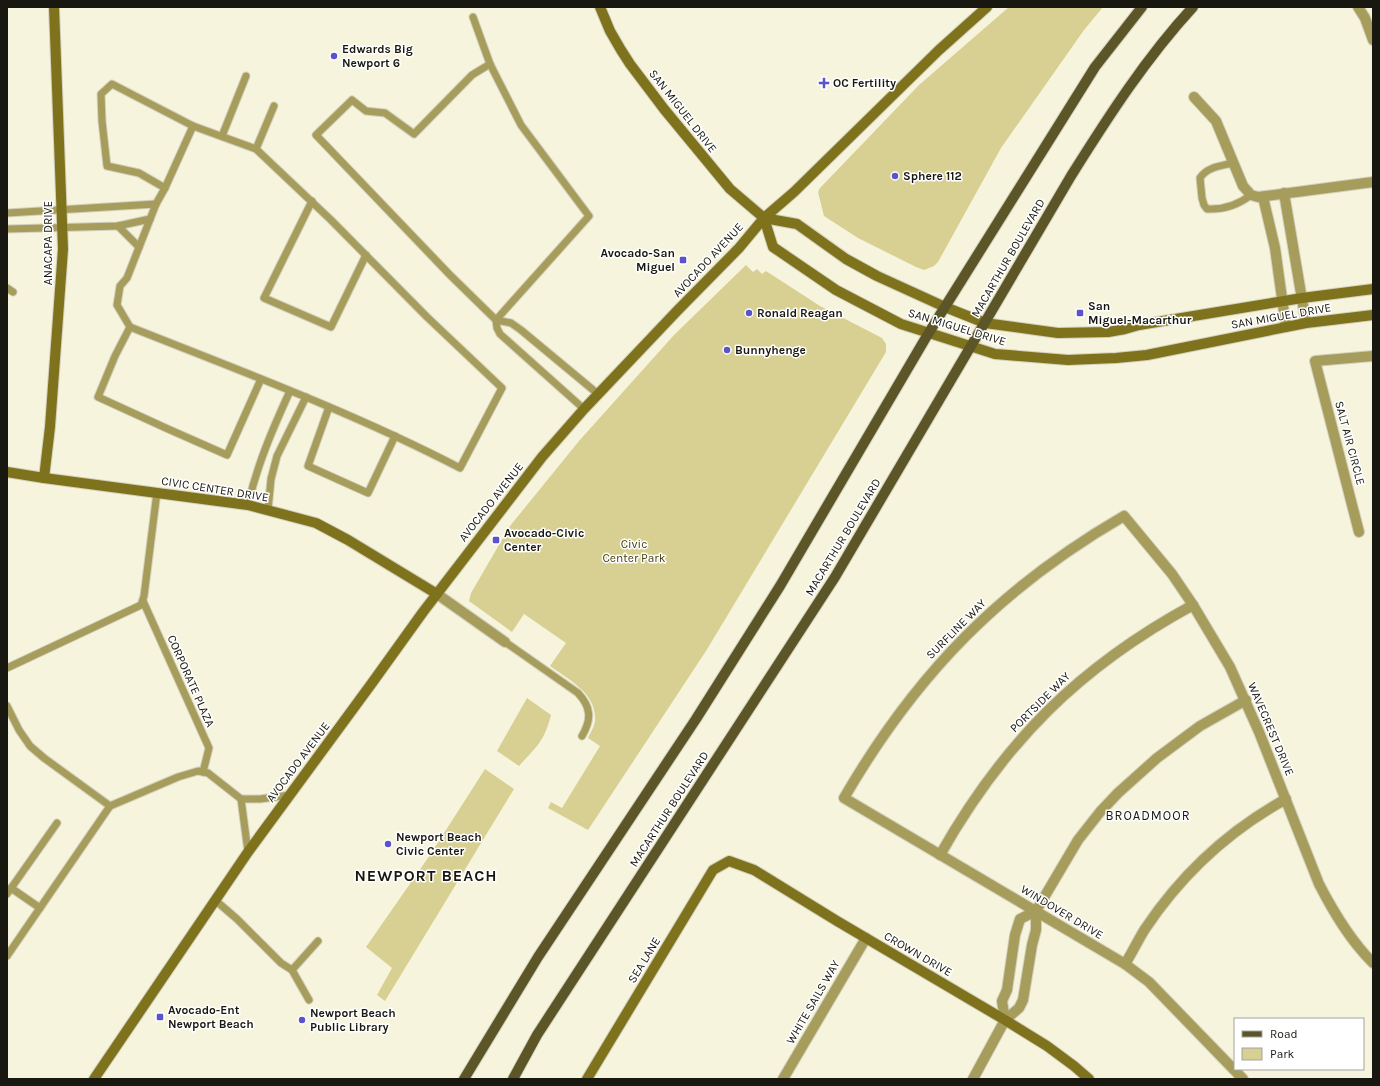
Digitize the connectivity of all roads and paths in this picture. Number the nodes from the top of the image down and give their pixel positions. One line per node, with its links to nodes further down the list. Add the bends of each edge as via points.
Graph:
1 (54, 7): 24 (street, ANACAPA DRIVE)
2 (600, 7): 26 (street, SAN MIGUEL DRIVE, via 621,50 664,109 730,189)
3 (987, 7): 26 (street, AVOCADO AVENUE)
4 (1142, 7): 36 (main road, MACARTHUR BOULEVARD, via 1095,67)
5 (1193, 7): 39 (main road, MACARTHUR BOULEVARD, via 1143,67 1107,118)
6 (1358, 7): 8 (street)
7 (474, 17): 9 (lane)
8 (1373, 40)
9 (490, 64): 38 (lane, via 521,125 590,216); 38 (lane, via 472,75 414,134 385,113 366,111 352,100 316,135)
10 (246, 76): 14 (lane)
11 (1194, 97): 16 (street, via 1216,121)
12 (274, 106): 15 (lane)
13 (193, 126): 14 (lane); 18 (lane); 18 (lane, via 112,84 101,94 107,166 139,173)
14 (222, 136): 15 (lane)
15 (256, 149): 22 (lane)
16 (1233, 163): 20 (street, via 1243,186); 20 (lane, via 1211,169 1200,178 1204,205 1207,209 1215,210 1238,204)
17 (1373, 182): 19 (street)
18 (165, 188): 23 (lane)
19 (1284, 194): 21 (street); 34 (street)
20 (1251, 195): 21 (street)
21 (1263, 197): 35 (street, via 1275,248)
22 (312, 201): 32 (lane); 32 (lane, via 264,298 331,327)
23 (156, 204): 24 (lane); 27 (lane)
24 (61, 210): 25 (lane); 29 (street, ANACAPA DRIVE)
25 (7, 213)
26 (764, 218): 36 (street, SAN MIGUEL DRIVE, via 797,224 846,259); 43 (street, SAN MIGUEL DRIVE, via 773,247 836,290 896,322); 48 (street, AVOCADO AVENUE, via 739,248)
27 (150, 220): 28 (lane); 31 (lane)
28 (118, 226): 29 (lane); 31 (lane)
29 (62, 228): 30 (lane); 54 (street, ANACAPA DRIVE, via 59,320)
30 (7, 229)
31 (139, 248): 41 (lane, via 127,278 120,286 117,306)
32 (366, 255): 52 (lane, via 502,388 460,468)
33 (1373, 289): 34 (street, SAN MIGUEL DRIVE)
34 (1302, 298): 35 (street, SAN MIGUEL DRIVE); 40 (street)
35 (1283, 301): 39 (street, SAN MIGUEL DRIVE, via 1108,332 1058,333); 42 (street)
36 (945, 307): 39 (street, SAN MIGUEL DRIVE); 43 (main road, MACARTHUR BOULEVARD)
37 (1373, 315): 40 (street, SAN MIGUEL DRIVE)
38 (496, 320): 48 (lane, via 511,323 521,330); 51 (lane, via 500,334)
39 (985, 323): 44 (main road, MACARTHUR BOULEVARD)
40 (1306, 323): 42 (street, SAN MIGUEL DRIVE)
41 (130, 327): 46 (lane); 46 (lane, via 98,397 227,455)
42 (1286, 327): 44 (street, SAN MIGUEL DRIVE, via 1193,346 1116,358 1068,360 1021,357 995,354)
43 (928, 334): 44 (street, SAN MIGUEL DRIVE); 93 (main road, MACARTHUR BOULEVARD, via 780,586 696,719 538,957)
44 (970, 347): 94 (main road, MACARTHUR BOULEVARD, via 836,577 537,1035)
45 (1373, 356): 59 (street, SALT AIR CIRCLE, via 1315,361)
46 (261, 379): 47 (lane)
47 (290, 391): 49 (lane); 56 (lane, via 268,440)
48 (598, 394): 51 (street, AVOCADO AVENUE)
49 (306, 397): 50 (lane); 57 (lane, via 277,456 270,479)
50 (329, 407): 52 (lane); 52 (lane, via 308,466 368,493)
51 (584, 409): 60 (street, AVOCADO AVENUE, via 542,457)
52 (395, 436)
53 (7, 472): 54 (street, CIVIC CENTER DRIVE)
54 (44, 478): 55 (street, CIVIC CENTER DRIVE)
55 (157, 492): 56 (street, CIVIC CENTER DRIVE); 61 (lane)
56 (248, 505): 57 (street, CIVIC CENTER DRIVE)
57 (268, 510): 60 (street, CIVIC CENTER DRIVE, via 316,523)
58 (1124, 516): 62 (street, WAVECREST DRIVE, via 1158,556); 70 (street, SURFLINE WAY, via 1033,576 951,650 896,717)
59 (1360, 532)
60 (437, 594): 63 (street, CIVIC CENTER DRIVE); 69 (street, AVOCADO AVENUE)
61 (142, 601): 64 (lane, via 141,605); 68 (lane, CORPORATE PLAZA, via 209,748)
62 (1193, 605): 65 (street, WAVECREST DRIVE, via 1230,667); 76 (street, PORTSIDE WAY, via 1116,652 1047,710 988,778)
63 (504, 642): 67 (lane, via 578,693 586,702 589,711 588,722)
64 (7, 668)
65 (1246, 700): 72 (street, WAVECREST DRIVE); 81 (street, via 1222,712 1178,741 1118,793 1078,840)
66 (7, 706): 73 (lane, via 30,746)
67 (582, 736)
68 (203, 772): 71 (lane, via 208,773); 73 (lane, via 178,777)
69 (290, 795): 71 (lane); 75 (street, AVOCADO AVENUE)
70 (844, 798): 76 (street, WINDOVER DRIVE)
71 (241, 799): 75 (lane)
72 (1286, 799): 85 (street, WAVECREST DRIVE, via 1319,884 1349,934); 86 (street, via 1252,819 1193,869 1167,898 1144,930)
73 (110, 806): 80 (lane)
74 (57, 823): 78 (lane)
75 (248, 852): 79 (street, AVOCADO AVENUE)
76 (940, 855): 81 (street, WINDOVER DRIVE)
77 (729, 861): 82 (street, CROWN DRIVE, via 754,870); 95 (street, SEA LANE, via 713,870)
78 (9, 891): 80 (lane)
79 (215, 900): 87 (lane, via 281,963); 92 (street, AVOCADO AVENUE)
80 (40, 908): 84 (lane)
81 (1036, 911): 86 (street, WINDOVER DRIVE); 89 (street, via 1036,930 1023,1000 1019,1008); 89 (street, via 1020,919 1015,935 1010,976 1002,1001)
82 (866, 938): 89 (street, CROWN DRIVE); 96 (street, WHITE SAILS WAY)
83 (318, 941): 87 (lane)
84 (7, 956)
85 (1373, 963)
86 (1125, 964): 90 (street, WINDOVER DRIVE, via 1149,982)
87 (292, 970): 88 (lane)
88 (309, 1000)
89 (1005, 1020): 97 (street); 98 (street, CROWN DRIVE, via 1047,1046)
90 (1234, 1070)
91 (1234, 1070): 99 (street, WINDOVER DRIVE)
92 (94, 1079)
93 (464, 1079)
94 (513, 1079)
95 (587, 1079)
96 (783, 1079)
97 (973, 1079)
98 (1088, 1079)
99 (1243, 1079)

